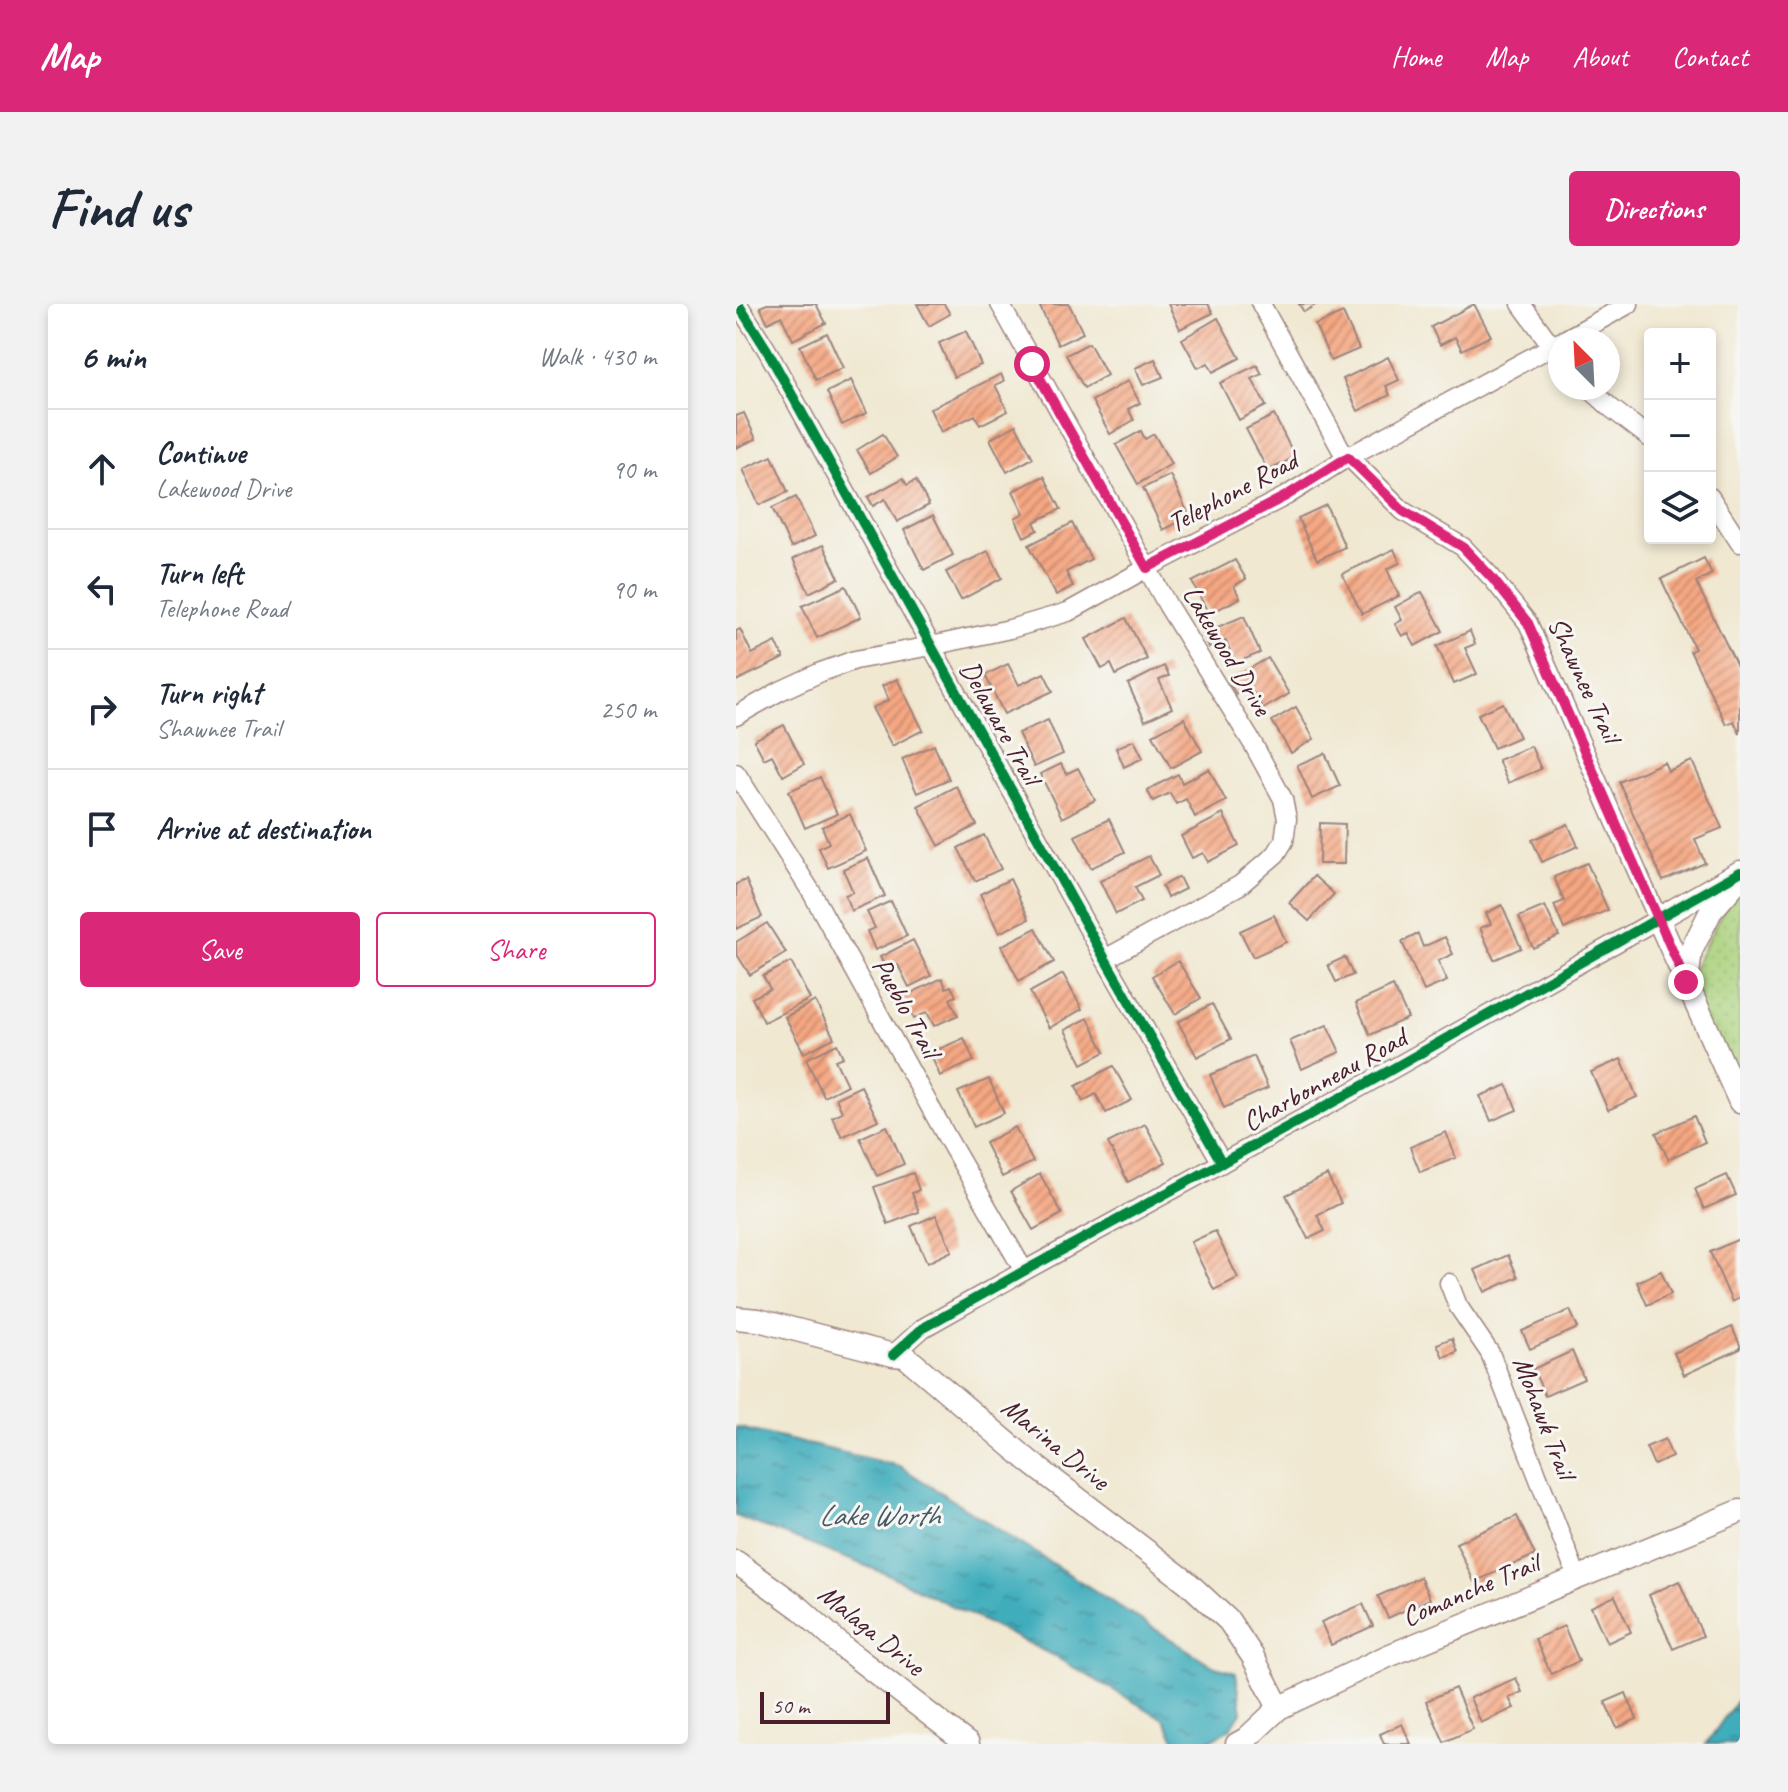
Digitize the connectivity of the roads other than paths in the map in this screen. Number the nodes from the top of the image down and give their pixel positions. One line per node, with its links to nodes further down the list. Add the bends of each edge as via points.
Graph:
1 (738, 304): 15 (street, Delaware Trail)
2 (1000, 304): 14 (street, Lakewood Drive)
3 (1261, 304): 11 (street, Shawnee Trail)
4 (1521, 304): 7 (street)
5 (1629, 304): 6 (street, Telephone Road)
6 (1590, 328)
7 (1548, 335)
8 (1548, 353): 11 (street, Telephone Road)
9 (1602, 400): 10 (street)
10 (1644, 433)
11 (1348, 457): 14 (street, Telephone Road, via 1286,496); 20 (street, Shawnee Trail, via 1403,511 1463,547 1528,623)
12 (1716, 506): 13 (street)
13 (1740, 543)
14 (1147, 568): 15 (street, Telephone Road, via 1068,612); 21 (street, Lakewood Drive, via 1253,744 1283,799 1287,819 1276,854 1240,885)
15 (931, 646): 16 (street, Telephone Road, via 832,668); 21 (street, Delaware Trail)
16 (736, 716)
17 (736, 773): 25 (street, Pueblo Trail, via 812,893)
18 (1740, 872): 20 (street, Charbonneau Road)
19 (1740, 879): 22 (street, via 1711,911 1691,951)
20 (1658, 919): 22 (street, Shawnee Trail); 24 (street, Charbonneau Road)
21 (1105, 959): 24 (street, Delaware Trail)
22 (1686, 982): 23 (street, Shawnee Trail)
23 (1740, 1102)
24 (1222, 1163): 25 (street, Charbonneau Road)
25 (1024, 1271): 28 (street, Charbonneau Road, via 923,1328)
26 (1449, 1283): 31 (street, Mohawk Trail, via 1490,1353)
27 (736, 1318): 28 (street, Marina Drive)
28 (893, 1355): 32 (street, Marina Drive, via 905,1356 1030,1462 1187,1582 1229,1621)
29 (1740, 1511): 31 (street, Comanche Trail)
30 (736, 1562): 33 (street, Malaga Drive)
31 (1577, 1577): 32 (street, Comanche Trail)
32 (1279, 1708): 34 (street, Comanche Trail)
33 (968, 1744)
34 (1237, 1744)

